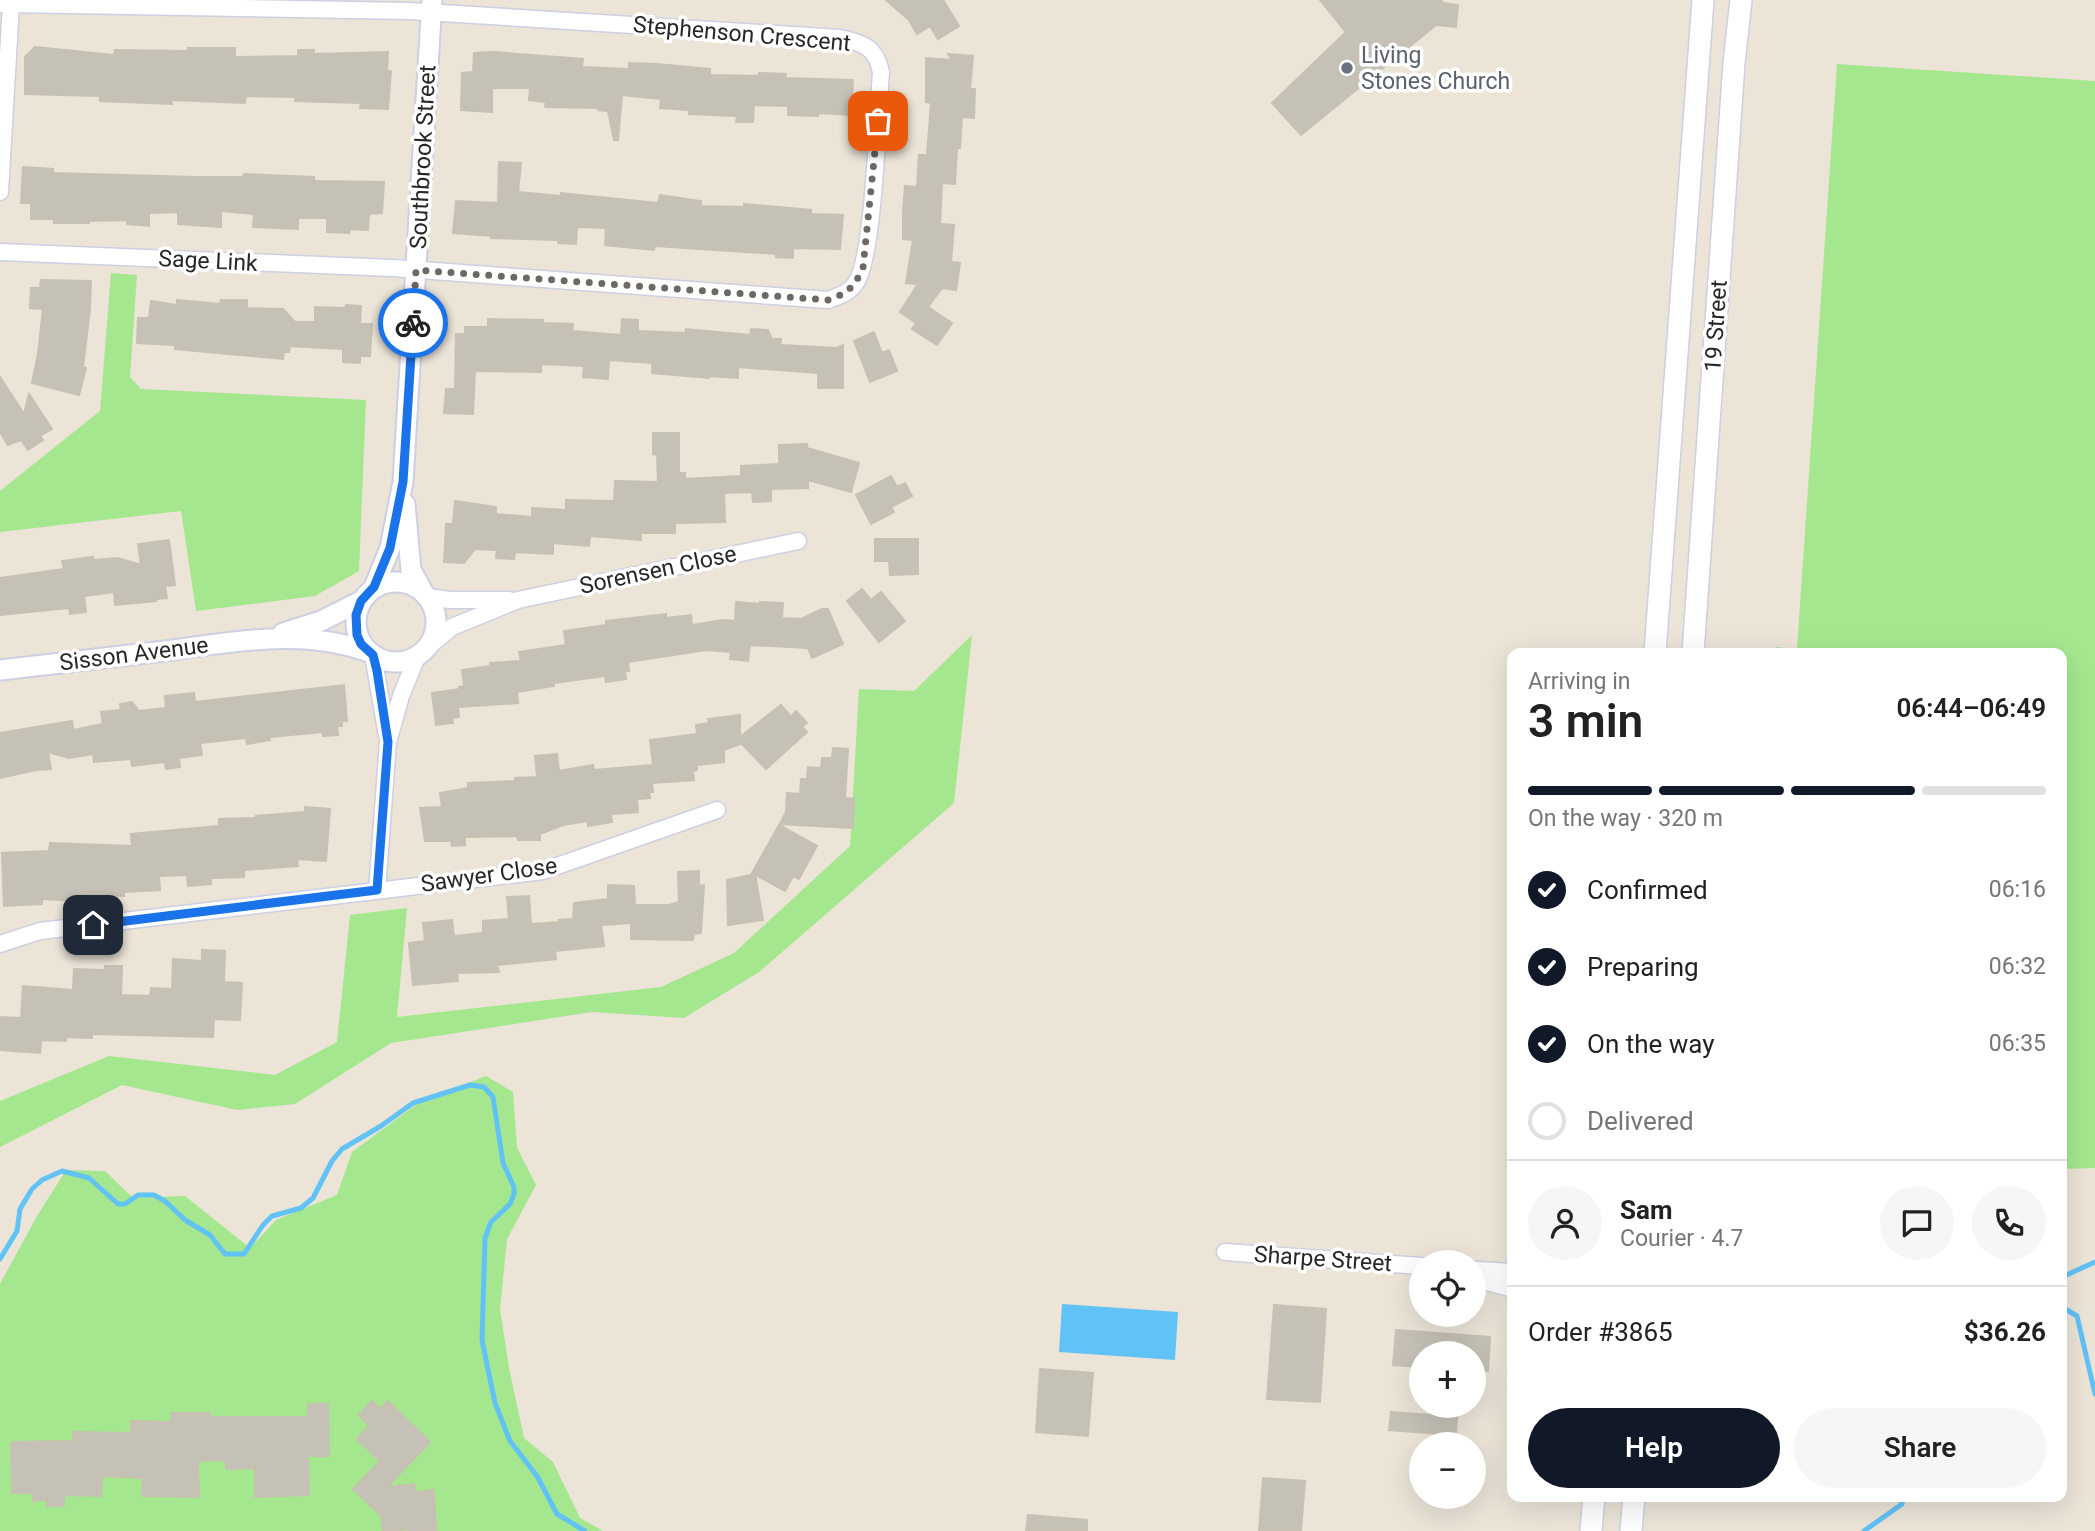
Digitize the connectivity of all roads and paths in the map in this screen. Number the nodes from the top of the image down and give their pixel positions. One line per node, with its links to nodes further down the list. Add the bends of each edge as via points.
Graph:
1 (1703, 0): 16 (main road, 19 Street)
2 (1741, 0): 6 (main road, 19 Street)
3 (1751, 0): 6 (main road)
4 (6, 4): 5 (street, Stephenson Crescent); 7 (street)
5 (432, 6): 9 (street, Southbrook Street); 9 (street, Stephenson Crescent, via 840,38 869,48 881,72 863,268 856,284 843,295 828,300)
6 (1734, 64): 17 (main road, 19 Street)
7 (0, 192)
8 (0, 253): 9 (street, Sage Link)
9 (416, 270): 10 (street, Southbrook Street)
10 (403, 482): 12 (street, Southbrook Street, via 390,548); 13 (street, Southbrook Street, via 411,570)
11 (798, 541): 14 (street, Sorensen Close)
12 (368, 594): 13 (street, via 387,582 398,582); 15 (street, Sisson Avenue, via 321,621); 19 (street, via 356,615 357,635)
13 (425, 594): 14 (street, Sorensen Close, via 450,600); 18 (street, via 436,619 434,634)
14 (518, 600): 18 (street, Sorensen Close, via 452,627)
15 (269, 638): 19 (street, Sisson Avenue, via 323,640); 20 (street, Sisson Avenue)
16 (1655, 648)
17 (1693, 648)
18 (424, 650): 19 (street, via 412,659 391,663); 21 (street, via 401,696)
19 (372, 654): 21 (street)
20 (0, 670)
21 (388, 742): 23 (street)
22 (717, 810): 23 (street, Sawyer Close, via 543,871)
23 (377, 890): 24 (street, Sawyer Close, via 40,931)
24 (0, 944)
25 (1225, 1252): 26 (street, Sharpe Street)
26 (1409, 1265)
27 (1486, 1270): 28 (street)
28 (1507, 1272)
29 (1486, 1279): 30 (main road)
30 (1507, 1285)
31 (1593, 1502): 33 (main road)
32 (1633, 1502): 34 (main road)
33 (1591, 1531)
34 (1631, 1531)

